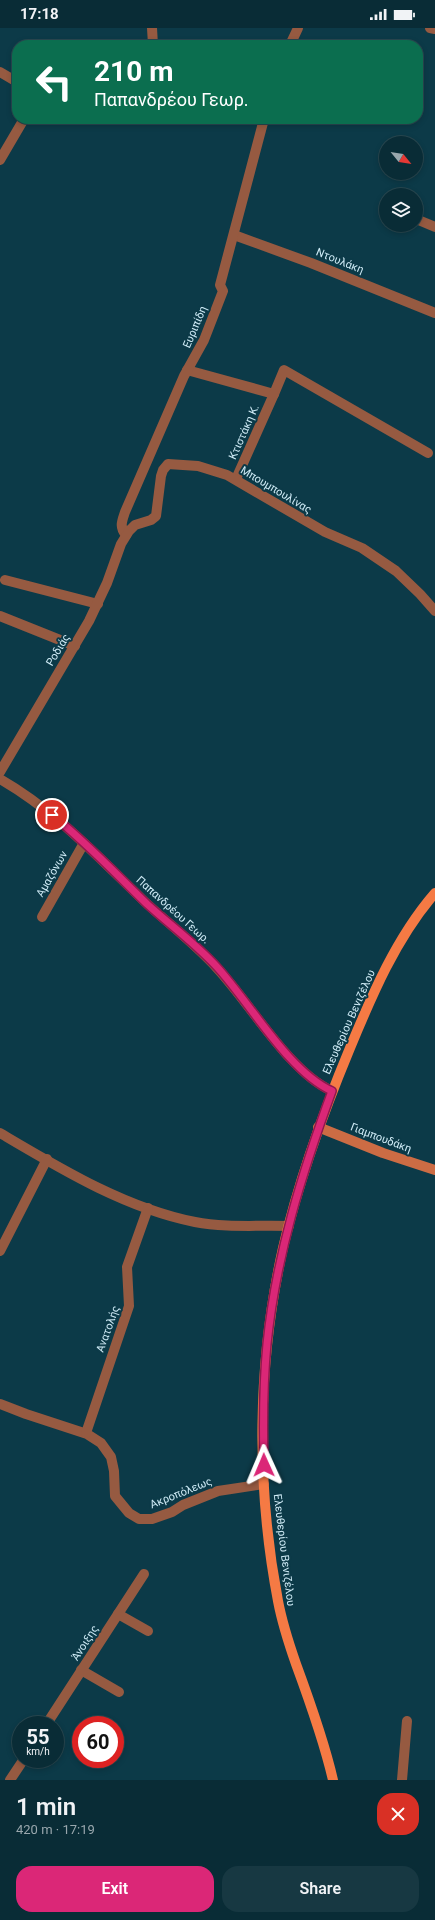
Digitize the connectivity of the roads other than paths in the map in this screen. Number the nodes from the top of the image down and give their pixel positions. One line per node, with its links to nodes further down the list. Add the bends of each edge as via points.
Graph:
1 (152, 28): 5 (street)
2 (298, 28): 6 (street)
3 (430, 28): 4 (street)
4 (435, 29)
5 (153, 40)
6 (292, 40)
7 (0, 72): 8 (street)
8 (12, 79)
9 (21, 124): 11 (street)
10 (263, 124): 14 (street, Ευριπίδη)
11 (0, 160)
12 (423, 222): 13 (street)
13 (435, 227)
14 (234, 235): 15 (street, Ντουλάκη); 16 (street, Ευριπίδη, via 220,285 223,291 204,340)
15 (435, 313)
16 (187, 370): 17 (street); 20 (street, Ευριπίδη, via 125,512 121,524)
17 (274, 394): 18 (street, Κτιστάκη Κ., via 284,370); 19 (street, Κτιστάκη Κ.)
18 (428, 453)
19 (236, 479): 20 (street, Μπουμπουλίνας, via 198,466 168,464 161,476 156,516 135,525); 23 (street, Μπουμπουλίνας, via 324,532 362,548 385,563 408,581)
20 (126, 535): 22 (street, Ροδιάς)
21 (5, 580): 22 (street)
22 (98, 604): 25 (street, Ροδιάς)
23 (435, 611)
24 (0, 616): 25 (street)
25 (75, 646): 26 (street, Ροδιάς)
26 (0, 772)
27 (0, 779): 28 (street, Παπανδρέου Γεωρ., via 42,807)
28 (84, 843): 30 (street, Αμαζόνων); 31 (street, Παπανδρέου Γεωρ., via 210,960 302,1071 319,1085)
29 (435, 893): 31 (main road, Ελευθερίου Βενιζέλου, via 416,918 385,969)
30 (42, 917)
31 (332, 1091): 32 (main road, Ελευθερίου Βενιζέλου)
32 (318, 1127): 35 (street, Γιαμπουδάκη, via 382,1153); 37 (main road, Ελευθερίου Βενιζέλου)
33 (0, 1133): 34 (street)
34 (47, 1159): 36 (street, via 96,1186); 38 (street)
35 (435, 1170)
36 (148, 1208): 37 (street, via 202,1223); 40 (street, Ανατολής, via 127,1267 129,1306)
37 (289, 1226): 41 (main road, Ελευθερίου Βενιζέλου, via 276,1282 267,1345)
38 (0, 1251)
39 (0, 1404): 40 (street, Ακροπόλεως)
40 (86, 1433): 41 (street, Ακροπόλεως, via 101,1444 111,1457 115,1496 128,1514 138,1520 152,1519 172,1512 218,1491)
41 (264, 1484): 51 (main road, Ελευθερίου Βενιζέλου, via 278,1604)
42 (144, 1574): 43 (street, Άνοιξης)
43 (118, 1614): 44 (street); 45 (street, Άνοιξης)
44 (148, 1631)
45 (81, 1670): 46 (street); 47 (street, Άνοιξης)
46 (119, 1692)
47 (52, 1716)
48 (407, 1721): 52 (street)
49 (18, 1768): 50 (street)
50 (10, 1780)
51 (333, 1780)
52 (402, 1780)

